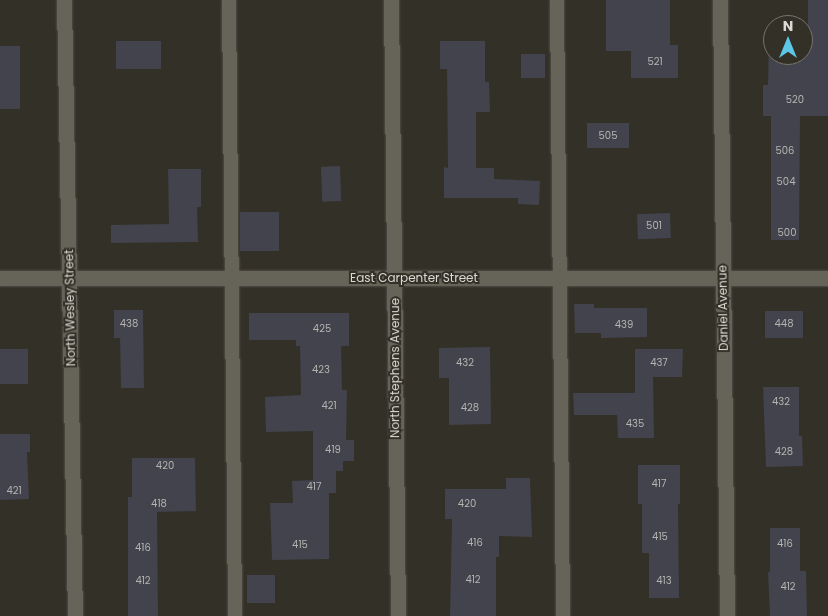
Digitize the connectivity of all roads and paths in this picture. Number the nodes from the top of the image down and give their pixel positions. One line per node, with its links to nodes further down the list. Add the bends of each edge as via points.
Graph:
1 (64, 0): 7 (street, North Wesley Street)
2 (228, 0): 8 (lane)
3 (391, 0): 9 (street, North Stephens Avenue)
4 (557, 0): 12 (lane)
5 (720, 0): 10 (street, Daniel Avenue)
6 (0, 278): 7 (street, East Carpenter Street)
7 (69, 278): 8 (street, East Carpenter Street); 13 (street, North Wesley Street)
8 (232, 278): 9 (street, East Carpenter Street); 14 (lane)
9 (394, 278): 12 (street, East Carpenter Street); 15 (street, North Stephens Avenue)
10 (723, 278): 11 (street, East Carpenter Street); 12 (street, East Carpenter Street); 17 (street, Daniel Avenue)
11 (828, 278)
12 (560, 279): 16 (lane)
13 (75, 616)
14 (235, 616)
15 (398, 616)
16 (563, 616)
17 (727, 616)

